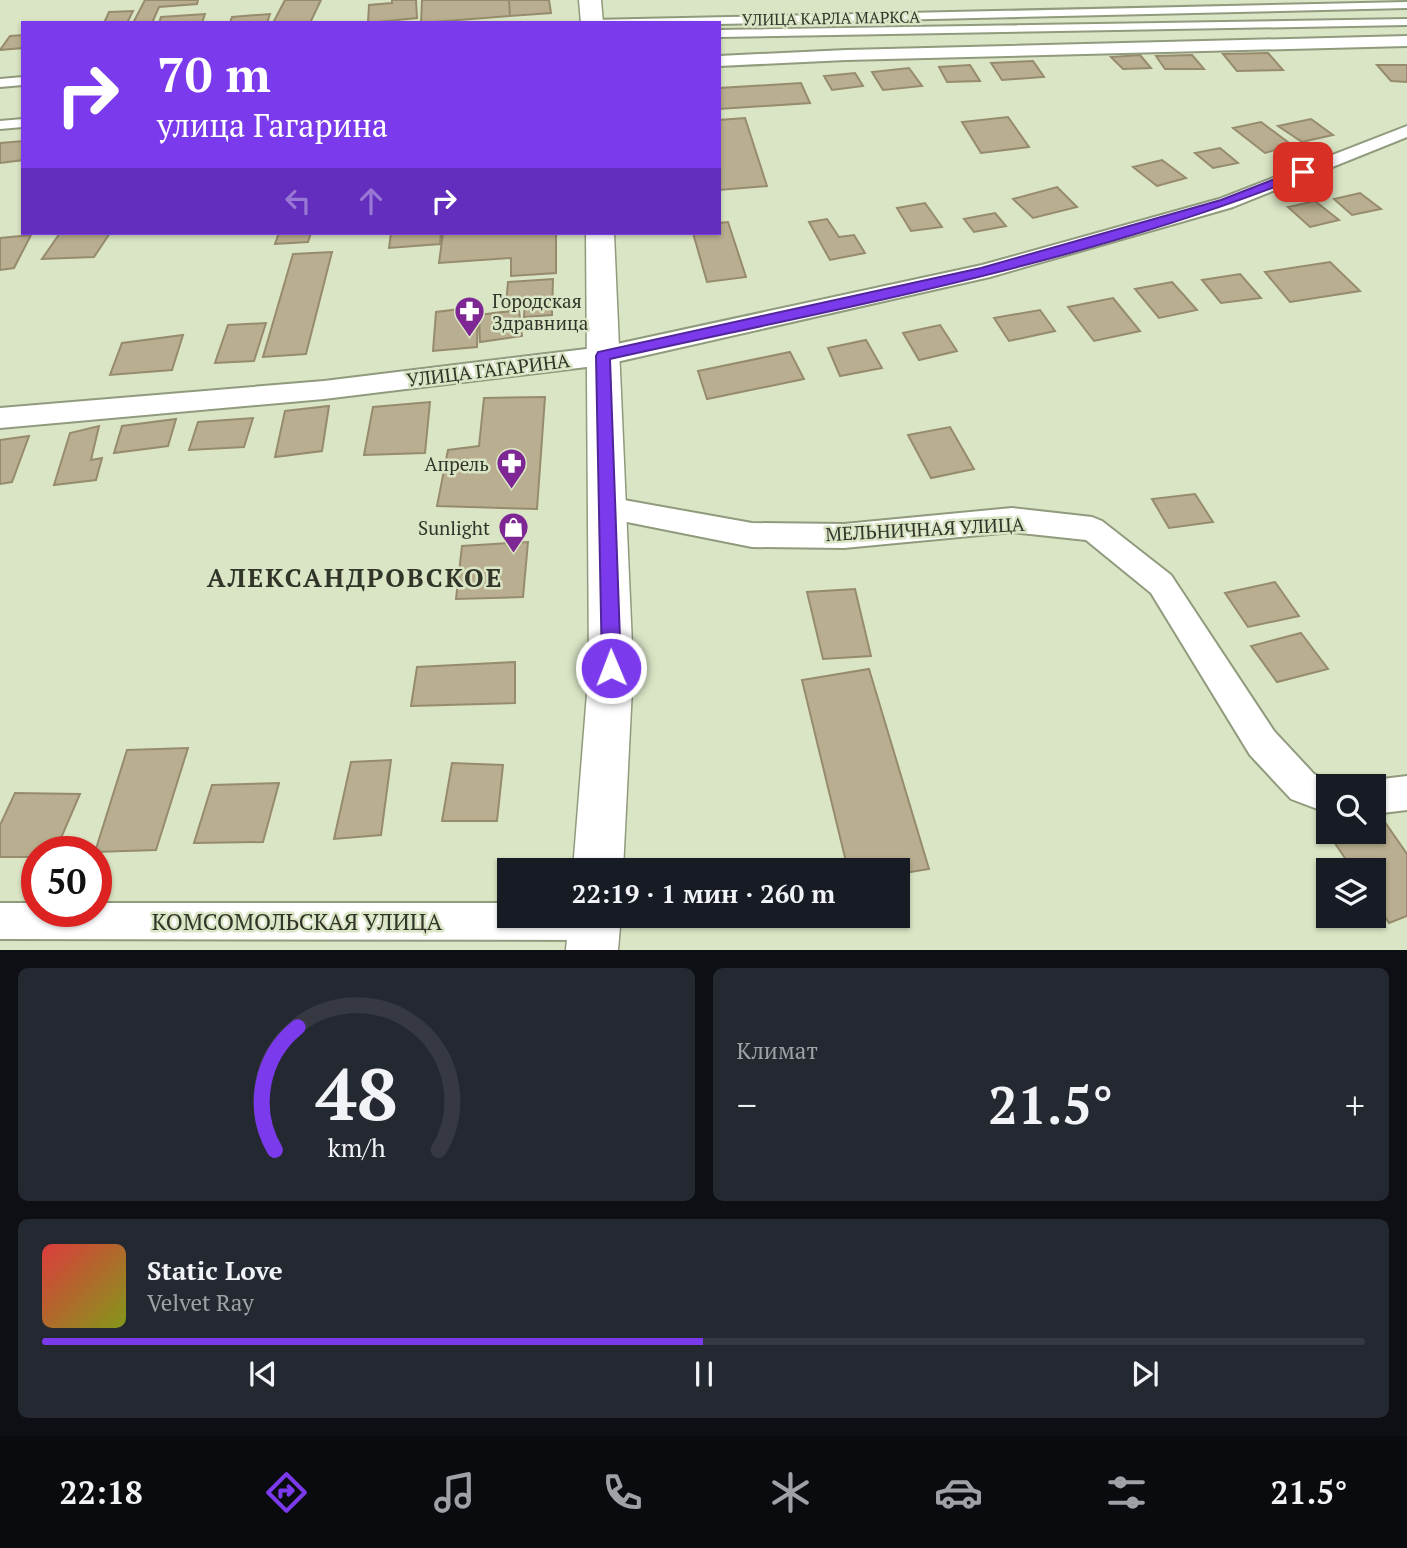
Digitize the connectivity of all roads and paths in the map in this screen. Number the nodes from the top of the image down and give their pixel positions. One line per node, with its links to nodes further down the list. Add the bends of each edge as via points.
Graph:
1 (590, 0): 3 (main road)
2 (1407, 5): 4 (street, УЛИЦА КАРЛА МАРКСА)
3 (592, 21)
4 (683, 21)
5 (1407, 22): 6 (street)
6 (721, 34)
7 (1407, 41): 8 (street, УЛИЦА КАРЛА МАРКСА)
8 (721, 61)
9 (21, 81): 10 (street)
10 (0, 83)
11 (21, 123): 12 (street)
12 (0, 125)
13 (1407, 131): 15 (street, УЛИЦА ГАГАРИНА, via 1226,203 982,272)
14 (600, 235): 15 (main road)
15 (603, 356): 16 (street, УЛИЦА ГАГАРИНА, via 324,390); 17 (main road)
16 (0, 418)
17 (607, 508): 18 (street, МЕЛЬНИЧНАЯ УЛИЦА, via 752,535 844,536 1012,520 1092,529 1161,584 1262,743 1303,787); 21 (main road, via 611,668)
18 (1316, 792)
19 (1407, 793): 20 (street)
20 (1386, 796)
21 (599, 858)
22 (0, 922): 23 (street, КОМСОМОЛЬСКАЯ УЛИЦА)
23 (594, 929)

